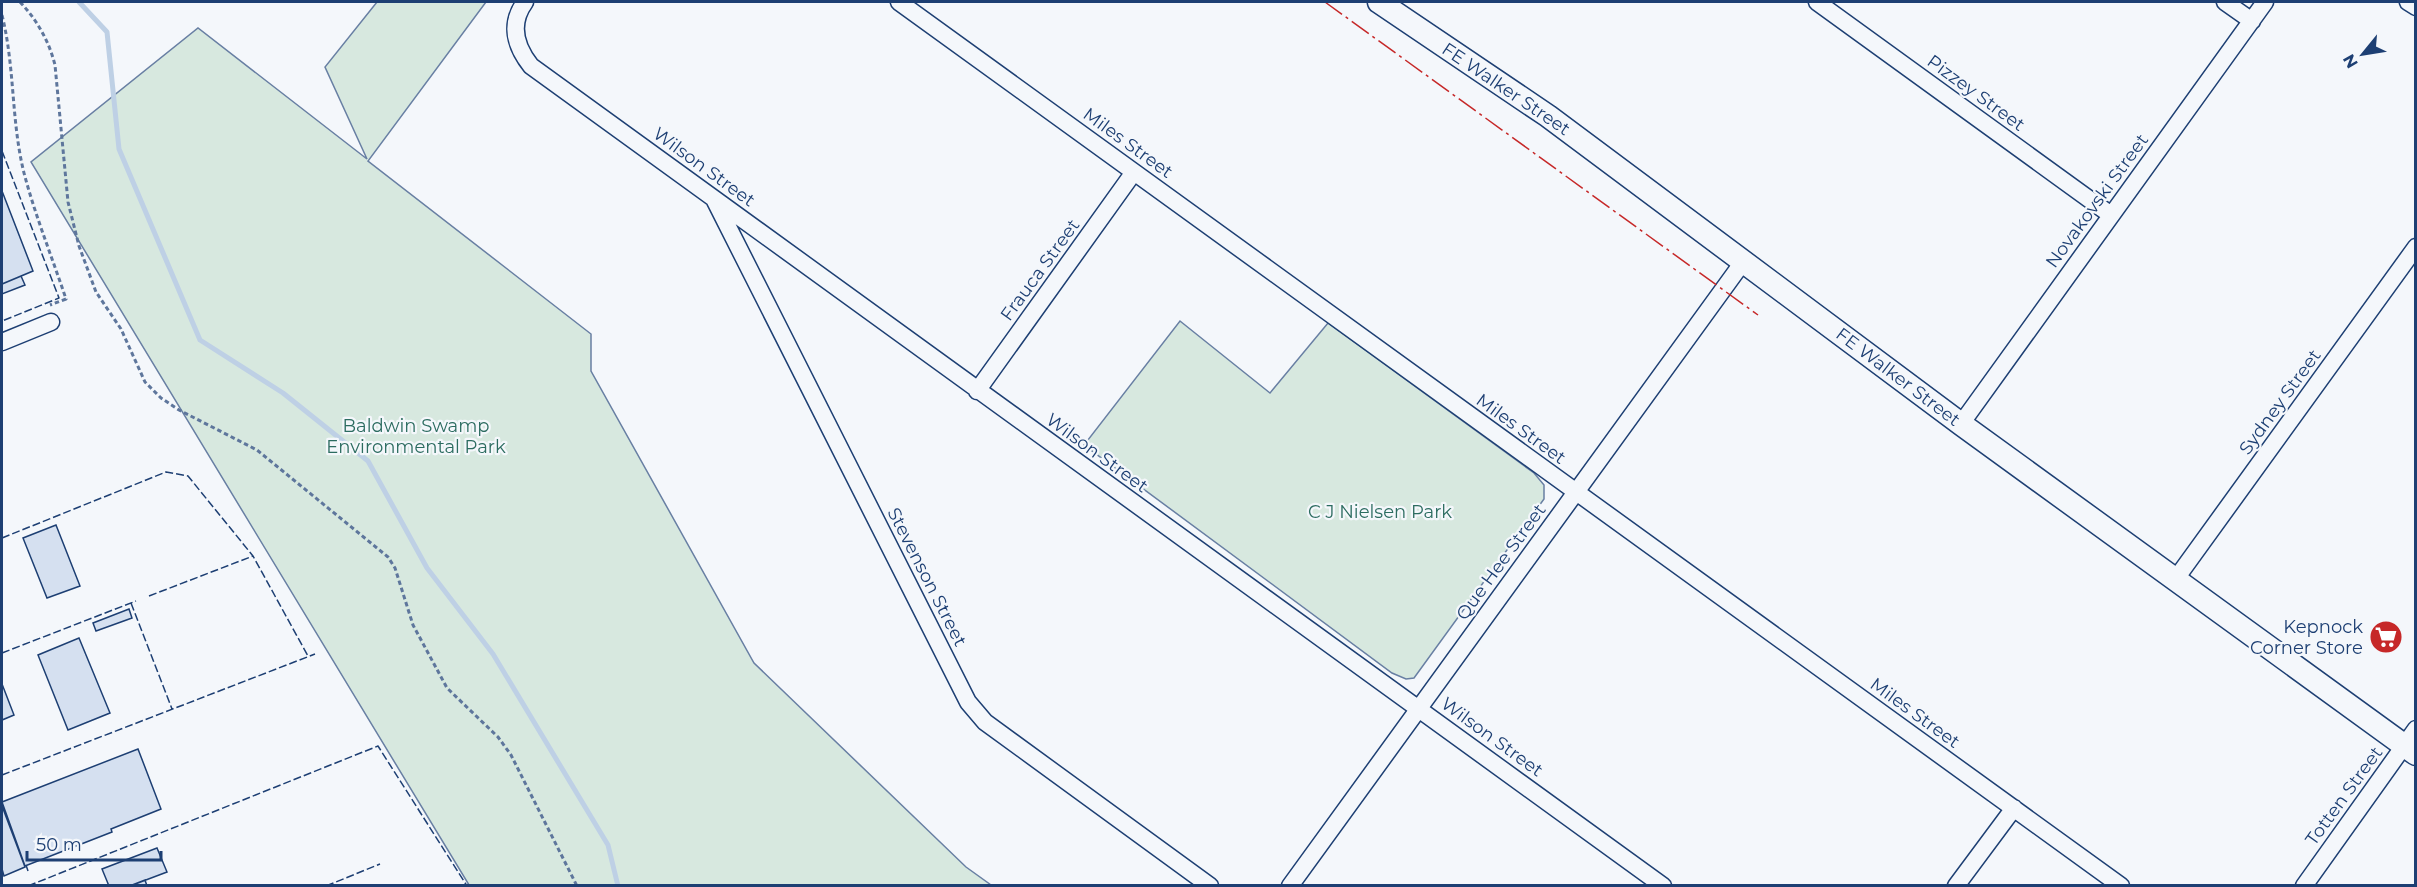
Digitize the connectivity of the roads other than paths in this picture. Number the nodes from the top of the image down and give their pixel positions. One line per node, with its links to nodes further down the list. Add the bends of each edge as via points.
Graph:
1 (525, 2): 11 (street, Wilson Street, via 514,30 531,66)
2 (899, 2): 10 (street, Miles Street)
3 (1379, 2): 14 (main road, FE Walker Street, via 1548,116)
4 (1817, 2): 12 (street, Pizzey Street)
5 (2225, 2): 9 (street)
6 (2265, 2): 9 (street, Novakovski Street)
7 (2408, 2): 8 (street)
8 (2415, 7)
9 (2252, 21): 12 (street, Novakovski Street)
10 (1134, 172): 17 (street, Frauca Street); 19 (street, Miles Street)
11 (714, 199): 17 (street, Wilson Street); 24 (street, Stevenson Street, via 972,708 985,722)
12 (2112, 215): 18 (street, Novakovski Street)
13 (2415, 247): 20 (street, Sydney Street)
14 (1743, 262): 18 (main road, FE Walker Street); 19 (street, Que Hee Street)
15 (49, 314): 16 (street)
16 (2, 342)
17 (977, 391): 21 (street, Wilson Street)
18 (1961, 424): 20 (main road, FE Walker Street)
19 (1575, 492): 21 (street, Que Hee Street); 23 (street, Miles Street)
20 (2175, 580): 22 (main road, FE Walker Street)
21 (1419, 708): 25 (street, Que Hee Street); 26 (street, Wilson Street)
22 (2411, 743): 29 (street, Totten Street)
23 (2014, 808): 27 (street); 28 (street, Miles Street)
24 (1210, 885)
25 (1290, 885)
26 (1663, 885)
27 (1956, 885)
28 (2121, 885)
29 (2304, 885)

